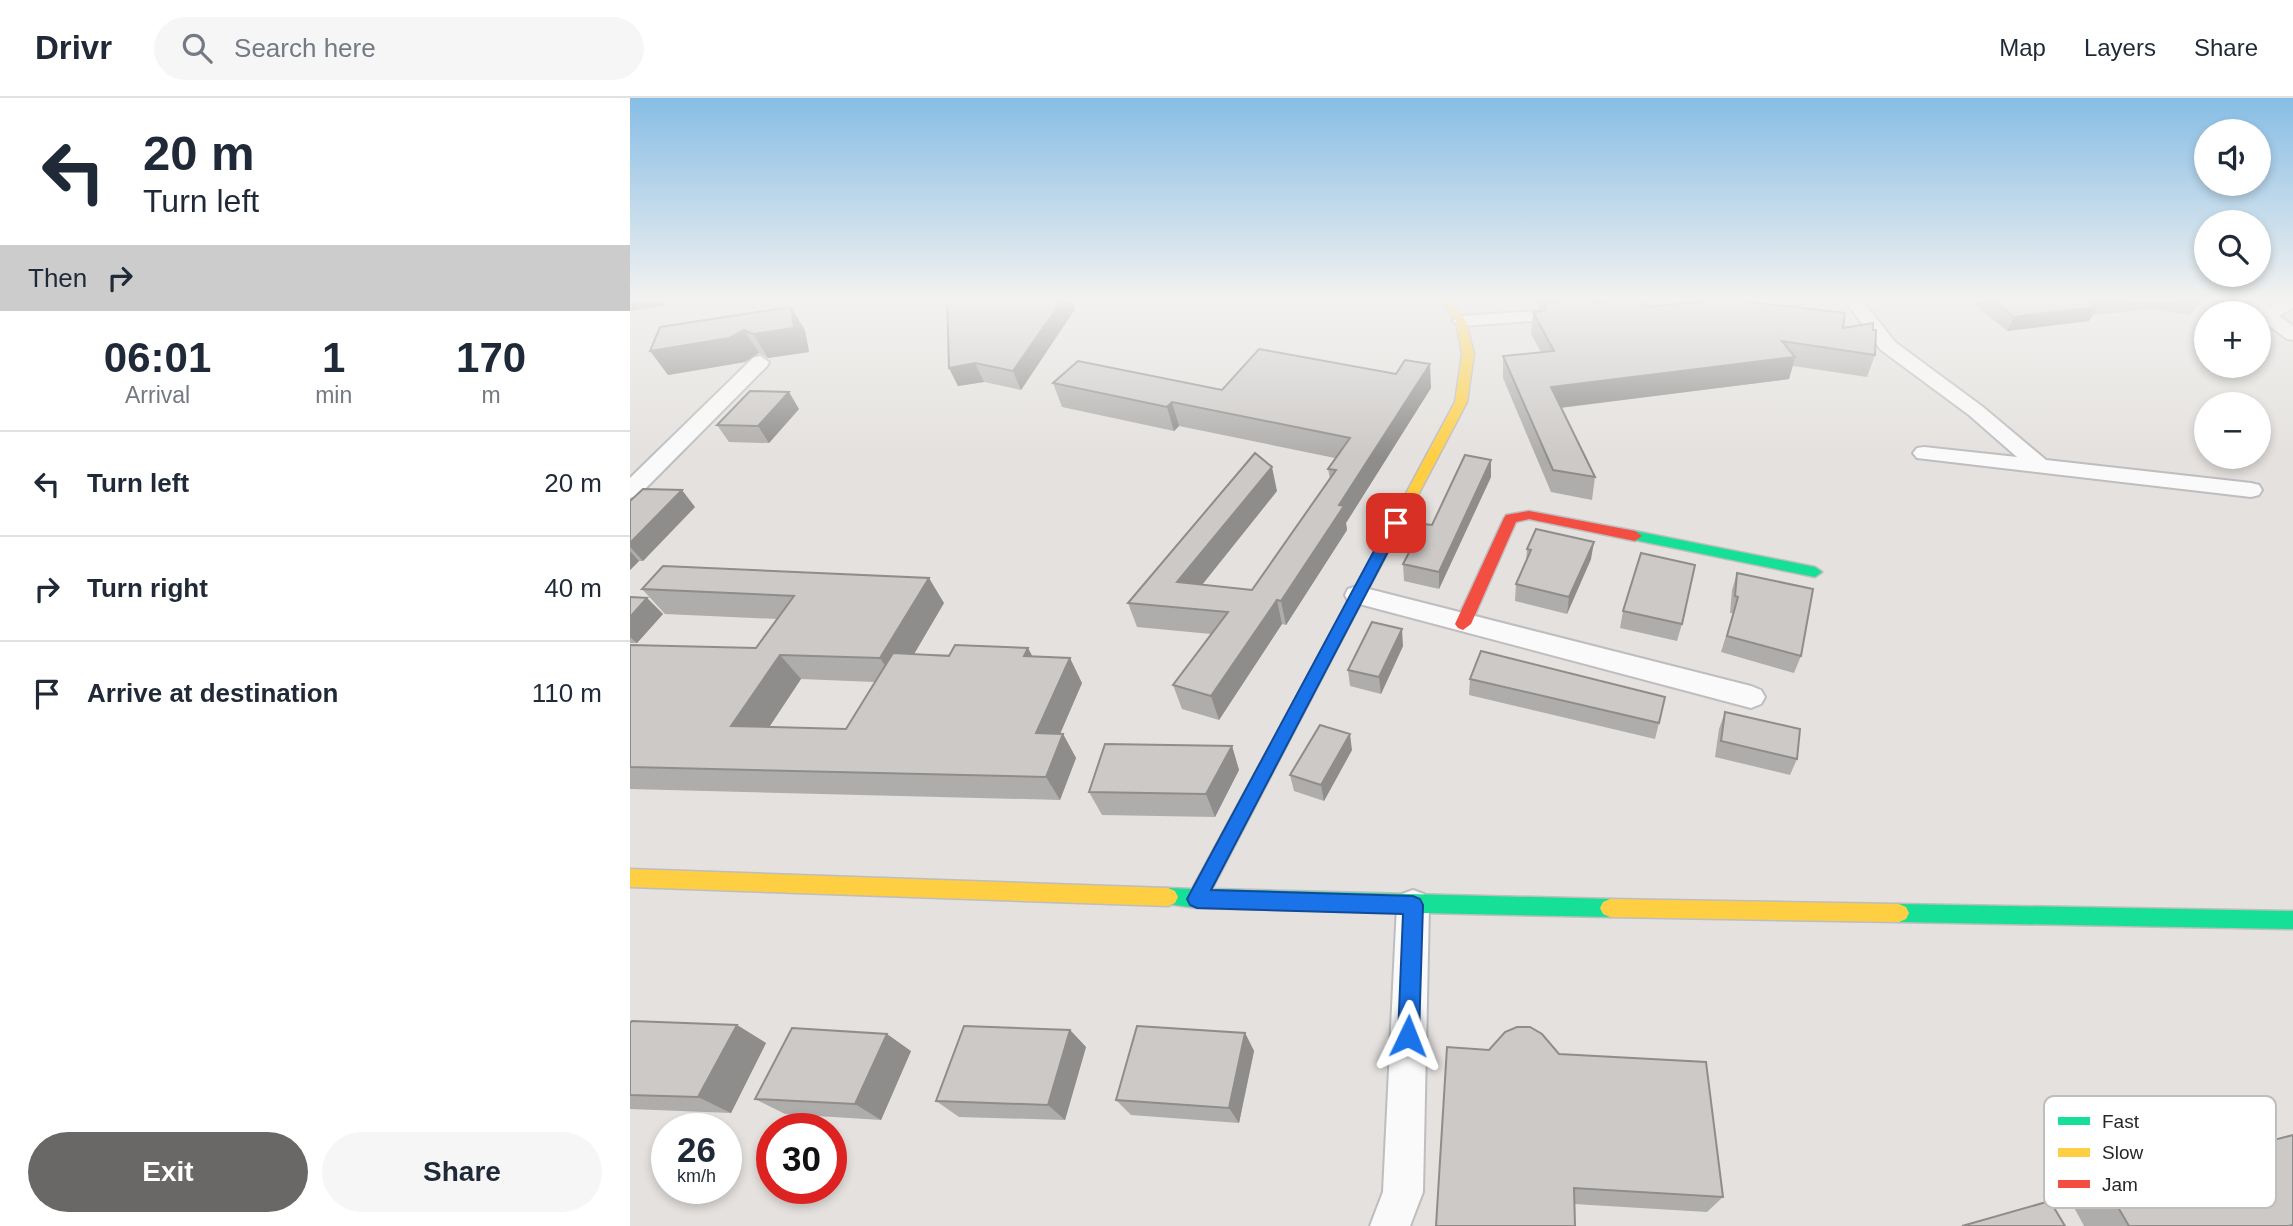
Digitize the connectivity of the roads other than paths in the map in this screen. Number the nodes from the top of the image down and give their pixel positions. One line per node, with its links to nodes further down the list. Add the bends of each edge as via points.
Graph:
1 (1467, 352): 9 (street, via 1461,402)
2 (1896, 352): 5 (street)
3 (761, 362): 7 (street)
4 (1924, 453): 5 (street)
5 (2040, 466): 6 (street)
6 (2251, 490)
7 (630, 491)
8 (1815, 572): 10 (street, via 1529,515 1511,518)
9 (1357, 595): 10 (street); 13 (street)
10 (1463, 624): 11 (street)
11 (1751, 696)
12 (630, 878): 13 (street)
13 (1197, 899): 14 (street)
14 (1413, 905): 15 (street); 16 (street, via 1402,1192)
15 (2293, 920)
16 (1390, 1226)

